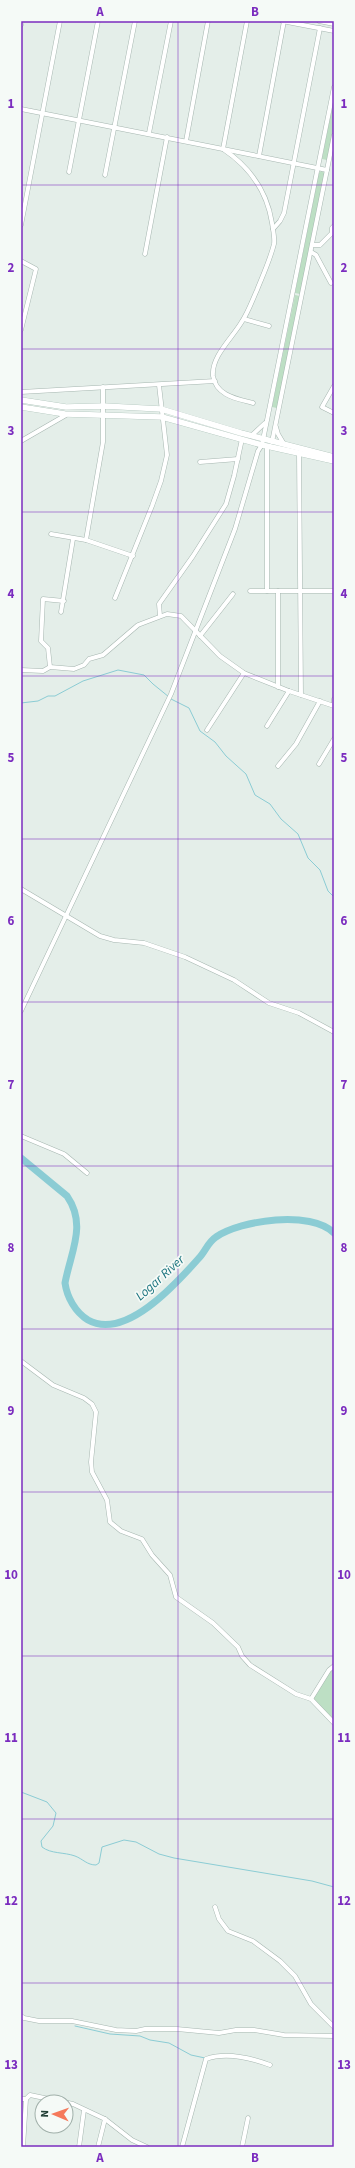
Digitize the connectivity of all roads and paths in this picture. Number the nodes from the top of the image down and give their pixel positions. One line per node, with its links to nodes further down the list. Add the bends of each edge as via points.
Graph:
1 (22, 21): 11 (street)
2 (60, 21): 16 (street)
3 (98, 21): 17 (street)
4 (136, 21): 18 (street)
5 (171, 21): 19 (street)
6 (208, 21): 22 (street)
7 (247, 21): 23 (street)
8 (283, 21): 12 (street); 24 (street)
9 (321, 21): 10 (street)
10 (334, 24)
11 (21, 25)
12 (320, 28): 13 (street); 25 (street)
13 (334, 31)
14 (334, 87): 26 (street)
15 (21, 108): 16 (street)
16 (42, 113): 17 (street); 30 (street)
17 (79, 120): 18 (street); 28 (street)
18 (114, 127): 19 (street); 29 (street)
19 (149, 133): 21 (street)
20 (334, 135): 27 (street)
21 (168, 137): 22 (street); 35 (street)
22 (186, 141): 23 (street)
23 (223, 149): 24 (street); 32 (street, via 234,156 255,179 268,207)
24 (259, 156): 25 (street)
25 (294, 163): 26 (street); 32 (street, via 284,213)
26 (318, 168): 27 (street); 51 (street)
27 (327, 170): 33 (street)
28 (69, 172)
29 (105, 175)
30 (21, 226)
31 (334, 226): 33 (street, via 332,233 320,245)
32 (273, 229): 38 (street, via 274,243 265,271)
33 (313, 245): 34 (street)
34 (311, 252): 37 (street, via 316,255); 52 (street)
35 (145, 254)
36 (21, 261): 40 (street, via 36,269)
37 (331, 283)
38 (244, 319): 39 (street); 41 (street, via 220,352 214,368)
39 (269, 326)
40 (21, 330)
41 (215, 381): 42 (street); 47 (street, via 228,397)
42 (159, 385): 44 (street); 50 (street)
43 (334, 386): 53 (street, via 322,407)
44 (103, 387): 45 (street); 48 (street)
45 (21, 392)
46 (21, 400): 48 (street, via 66,407)
47 (253, 404)
48 (104, 406): 50 (street); 55 (street)
49 (21, 407): 54 (street)
50 (161, 410): 56 (street); 59 (street)
51 (269, 411): 52 (street); 57 (street)
52 (278, 413): 58 (street)
53 (334, 413)
54 (68, 414): 55 (street); 61 (street)
55 (104, 414): 56 (street); 72 (street, via 103,442)
56 (162, 417): 60 (street); 73 (street, via 167,455 161,481)
57 (267, 418): 59 (street, via 261,428); 62 (street)
58 (276, 421): 62 (street); 63 (street, via 278,434)
59 (251, 436): 62 (street)
60 (242, 439): 62 (street); 67 (street)
61 (21, 441)
62 (267, 443): 63 (street); 65 (street); 75 (street); 84 (street, via 258,451 235,529)
63 (285, 444): 66 (street)
64 (334, 452): 66 (street)
65 (299, 453): 68 (street); 77 (street)
66 (334, 457)
67 (238, 459): 69 (street); 83 (street, via 226,504 158,604)
68 (334, 461)
69 (200, 462)
70 (51, 534): 71 (street)
71 (73, 539): 72 (street); 81 (street)
72 (86, 540): 73 (street)
73 (133, 556): 80 (street)
74 (250, 591): 75 (street)
75 (267, 591): 76 (street)
76 (278, 591): 77 (street); 89 (street)
77 (300, 591): 78 (street); 91 (street)
78 (334, 591)
79 (233, 594): 85 (street)
80 (115, 598)
81 (64, 601): 82 (street); 86 (street, via 43,599 41,641 48,648)
82 (62, 612)
83 (160, 616): 84 (street, via 181,616); 86 (street, via 138,625 103,656 89,660 84,665 74,669)
84 (194, 630): 85 (street); 101 (street, via 171,694)
85 (200, 636): 88 (street, via 220,656)
86 (50, 667): 87 (street, via 43,671)
87 (21, 670)
88 (244, 673): 89 (street); 96 (street)
89 (278, 687): 90 (street)
90 (289, 691): 91 (street); 95 (street)
91 (301, 695): 93 (street)
92 (334, 699): 94 (street)
93 (320, 701): 94 (street); 99 (street, via 296,744)
94 (334, 706)
95 (267, 726)
96 (207, 730)
97 (334, 739): 98 (street)
98 (319, 764)
99 (278, 766)
100 (21, 889): 101 (street)
101 (66, 916): 102 (street); 103 (street, via 100,936 139,942 185,957 234,980 269,1003 299,1013)
102 (21, 1011)
103 (334, 1032)
104 (21, 1136): 105 (street, via 64,1154)
105 (87, 1173)
106 (21, 1361): 108 (street, via 53,1385 92,1404 96,1412 92,1472 107,1500 110,1522 115,1528 142,1539 170,1575 176,1597 214,1623 238,1647 250,1665 296,1694)
107 (334, 1666): 108 (street)
108 (311, 1699): 109 (street)
109 (334, 1723)
110 (214, 1907): 112 (street, via 228,1931 253,1941 280,1960 295,1976 311,2004)
111 (21, 2016): 113 (street, via 39,2021 72,2022 116,2030 177,2029 219,2033 254,2030 284,2035)
112 (334, 2027)
113 (334, 2036)
114 (270, 2065): 123 (street, via 255,2059 234,2057 206,2059)
115 (24, 2099): 116 (street, via 30,2095 60,2100); 119 (street)
116 (84, 2110): 118 (street); 120 (street)
117 (248, 2118): 124 (street)
118 (105, 2119): 121 (street); 122 (street, via 132,2140)
119 (23, 2147)
120 (79, 2147)
121 (98, 2147)
122 (147, 2147)
123 (182, 2147)
124 (242, 2147)

